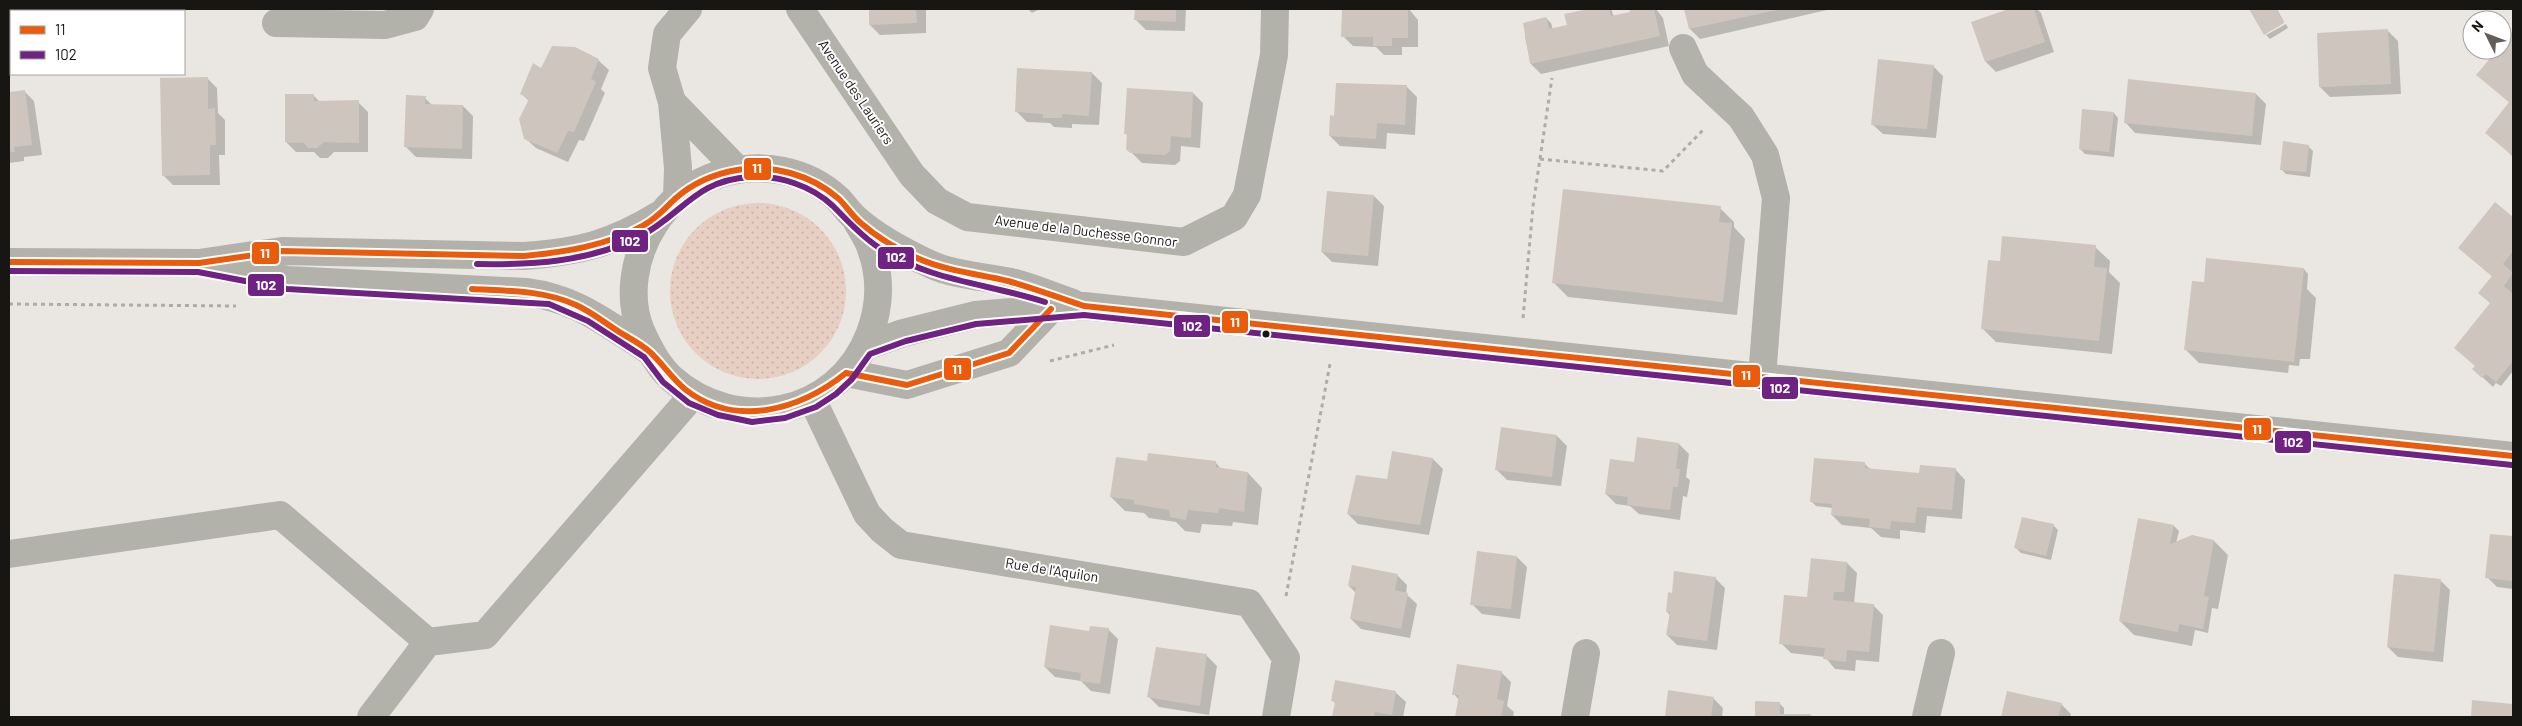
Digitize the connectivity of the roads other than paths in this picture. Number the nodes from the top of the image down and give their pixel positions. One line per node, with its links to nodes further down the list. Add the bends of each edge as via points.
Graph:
1 (420, 9): 5 (street, via 415,17 385,24)
2 (688, 9): 7 (street, via 667,34 662,68)
3 (800, 9): 9 (street, Avenue des Lauriers)
4 (1274, 9): 9 (street, Avenue de la Duchesse Gonnor, via 1274,56 1247,195 1234,217 1184,242 967,217 937,201)
5 (276, 23)
6 (1683, 48): 19 (street, via 1695,74 1741,117 1765,155 1776,198)
7 (672, 102): 8 (street); 10 (street, via 678,168)
8 (737, 169): 10 (street, via 705,179); 11 (street, via 764,168 790,172 837,198)
9 (912, 175)
10 (669, 206): 13 (street, via 633,231 602,244 564,253 524,256 282,251); 17 (street, via 645,239 636,267 634,296 639,325)
11 (855, 218): 14 (street, via 888,243 935,266 1015,283); 16 (street, via 871,248 878,281 876,315)
12 (9, 262): 13 (street)
13 (199, 263): 17 (street, via 287,280 551,295 592,313)
14 (1084, 306): 15 (street); 19 (street)
15 (1051, 309): 16 (street, via 975,315 903,333); 18 (street, via 1009,353 916,382 906,385)
16 (864, 347): 18 (street)
17 (650, 351): 20 (street, via 669,376)
18 (846, 372): 21 (street, via 831,387)
19 (1762, 377): 22 (street)
20 (693, 395): 21 (street, via 722,408 752,413 783,409); 24 (street, via 486,635)
21 (812, 398): 28 (street, Rue de l'Aquilon, via 867,514 901,545 1249,602 1286,658)
22 (2513, 456)
23 (9, 554): 24 (street, via 280,515)
24 (428, 642): 27 (street)
25 (1586, 653): 29 (street)
26 (1941, 653): 30 (street)
27 (371, 717)
28 (1276, 717)
29 (1576, 717)
30 (1926, 717)

